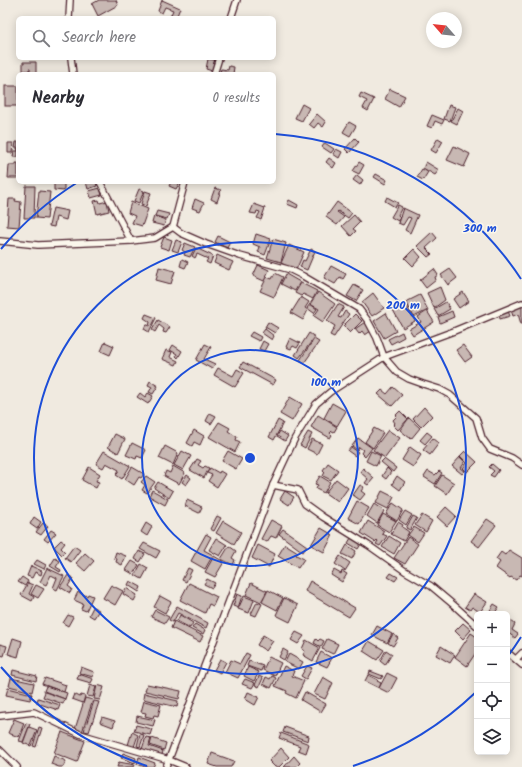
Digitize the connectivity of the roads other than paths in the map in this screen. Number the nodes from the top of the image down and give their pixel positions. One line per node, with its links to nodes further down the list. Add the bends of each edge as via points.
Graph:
1 (70, 0): 3 (street)
2 (237, 0): 4 (street)
3 (69, 16)
4 (232, 16)
5 (71, 60): 7 (street)
6 (218, 60): 8 (street)
7 (73, 72)
8 (215, 72)
9 (101, 184): 13 (street)
10 (184, 184): 11 (street)
11 (173, 227): 13 (street, via 155,238); 15 (street, via 181,234 206,244 290,270 359,309 377,338)
12 (0, 241): 13 (street, via 38,245)
13 (131, 241)
14 (522, 303): 15 (street)
15 (384, 357): 16 (street, via 397,372 409,379 439,388 450,395 476,418 482,438 490,449); 17 (street, via 316,404 295,438)
16 (522, 465)
17 (273, 485): 18 (street, via 298,490 305,504 431,586); 25 (street)
18 (474, 623)
19 (522, 652): 21 (street)
20 (510, 655): 21 (street)
21 (516, 660): 22 (street)
22 (522, 665)
23 (0, 716): 25 (street, via 34,712 80,734)
24 (0, 750): 26 (street)
25 (169, 760): 27 (street); 28 (street)
26 (17, 767)
27 (166, 767)
28 (186, 767)

